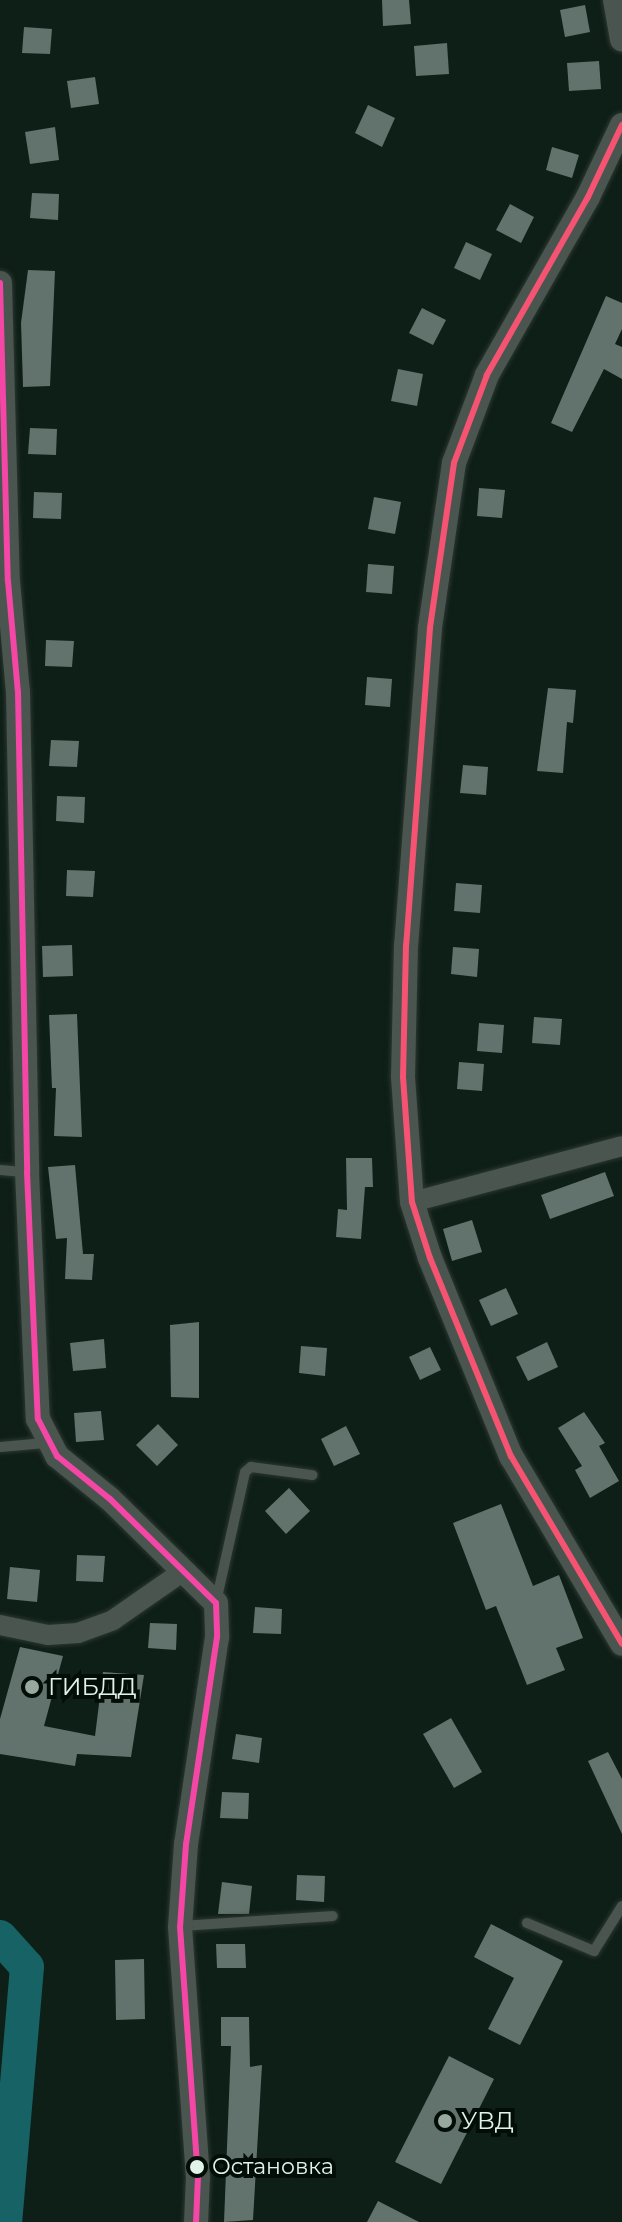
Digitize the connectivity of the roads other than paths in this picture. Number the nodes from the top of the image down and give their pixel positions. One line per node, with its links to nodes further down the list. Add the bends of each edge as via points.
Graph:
1 (615, 0): 2 (street)
2 (622, 39)
3 (622, 125): 9 (street, via 588,197 487,375 454,463 430,628 406,945 404,1129)
4 (0, 283): 5 (street)
5 (4, 579): 8 (street, via 18,692)
6 (622, 1146): 9 (street)
7 (0, 1170): 8 (lane)
8 (27, 1172): 10 (street, via 38,1419)
9 (412, 1202): 16 (street, via 511,1456)
10 (46, 1443): 11 (lane); 13 (street)
11 (0, 1447)
12 (312, 1475): 14 (lane, via 251,1467 245,1472)
13 (182, 1572): 14 (street); 15 (street, via 113,1620 78,1633 48,1635)
14 (216, 1603): 20 (street, via 217,1637 186,1844)
15 (0, 1625)
16 (622, 1644)
17 (622, 1906): 19 (lane, via 594,1951)
18 (333, 1916): 20 (lane)
19 (527, 1923)
20 (180, 1927): 21 (street, via 198,2177)
21 (196, 2222)

